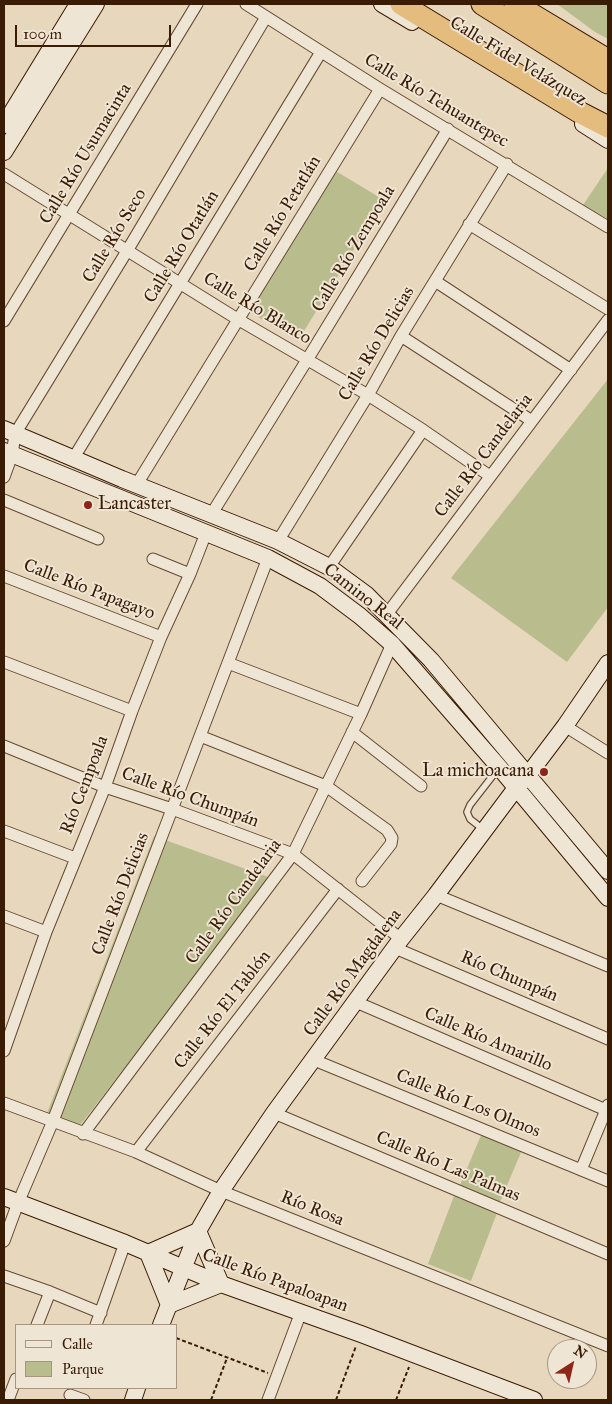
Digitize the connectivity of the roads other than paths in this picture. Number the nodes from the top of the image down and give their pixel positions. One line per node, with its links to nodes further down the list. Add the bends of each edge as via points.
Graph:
1 (78, 4): 14 (street)
2 (96, 4): 18 (street)
3 (197, 4): 21 (street, Calle Río Usumacinta)
4 (246, 4): 9 (street, Calle Río Tehuantepec)
5 (382, 4): 17 (street, Calle Fidel Velázquez)
6 (401, 4): 15 (highway)
7 (482, 4): 12 (highway)
8 (515, 4): 11 (highway)
9 (266, 17): 10 (street, Calle Río Tehuantepec); 24 (street, Calle Río Seco)
10 (321, 52): 13 (street, Calle Río Tehuantepec); 26 (street, Calle Río Otatlán)
11 (608, 60)
12 (608, 83)
13 (380, 89): 16 (street, Calle Río Tehuantepec); 28 (street, Calle Río Petatlán)
14 (4, 125)
15 (608, 127)
16 (448, 129): 19 (street, Calle Río Tehuantepec); 32 (street, Calle Río Zempoala)
17 (608, 140)
18 (4, 152)
19 (507, 164): 22 (street, Calle Río Delicias); 23 (street, Calle Río Tehuantepec)
20 (4, 174): 21 (street, Calle Río Blanco)
21 (69, 214): 24 (street, Calle Río Blanco); 30 (street, Calle Río Usumacinta)
22 (469, 224): 25 (street, Calle Río Delicias); 27 (street)
23 (608, 227)
24 (127, 251): 26 (street, Calle Río Blanco); 37 (street, Calle Río Seco)
25 (435, 281): 31 (street, Calle Río Delicias); 33 (street)
26 (180, 284): 28 (street, Calle Río Blanco); 39 (street, Calle Río Otatlán)
27 (608, 309)
28 (239, 320): 32 (street, Calle Río Blanco); 42 (street, Calle Río Petatlán)
29 (608, 320): 33 (street, Calle Río Candelaria)
30 (4, 321)
31 (402, 336): 34 (street, Calle Río Delicias); 35 (street)
32 (307, 360): 34 (street, Calle Río Blanco); 46 (street, Calle Río Zempoala)
33 (571, 370): 35 (street, Calle Río Candelaria)
34 (368, 394): 36 (street, Calle Río Blanco); 50 (street, Calle Río Delicias)
35 (532, 421): 40 (street, Calle Río Candelaria)
36 (423, 430): 40 (street, Calle Río Blanco); 53 (street)
37 (9, 432): 38 (street, Calle Río Seco); 39 (street, Camino Real)
38 (8, 453): 41 (street, Calle Río Seco); 43 (street, Camino Real)
39 (73, 459): 42 (street, Camino Real)
40 (490, 476): 56 (street, Calle Río Candelaria)
41 (4, 477)
42 (129, 482): 43 (street); 44 (street, Camino Real)
43 (116, 497): 47 (street, Camino Real)
44 (170, 497): 46 (street, Camino Real); 47 (street)
45 (4, 500): 49 (street)
46 (211, 515): 50 (street, Camino Real)
47 (162, 516): 48 (street, Camino Real)
48 (206, 533): 51 (street, Camino Real); 54 (street, Río Cempoala)
49 (98, 539)
50 (278, 541): 53 (street, Camino Real)
51 (268, 558): 58 (street, Camino Real, via 320,586); 61 (street, Calle Río Delicias)
52 (153, 559): 54 (street)
53 (329, 567): 56 (street, Camino Real)
54 (190, 574): 57 (street, Río Cempoala)
55 (4, 576): 57 (street, Calle Río Papagayo)
56 (387, 614): 59 (street, Camino Real)
57 (161, 637): 64 (street, Río Cempoala)
58 (392, 644): 63 (street, Camino Real); 65 (street, Calle Río Candelaria)
59 (431, 660): 63 (street); 72 (street, Camino Real)
60 (4, 662): 64 (street)
61 (228, 663): 65 (street); 68 (street, Calle Río Delicias)
62 (607, 667): 66 (street, Calle Río Magdalena)
63 (417, 672): 71 (street, Camino Real)
64 (132, 711): 73 (street, Río Cempoala)
65 (361, 714): 67 (street, Calle Río Candelaria)
66 (565, 726): 70 (street); 72 (street, Calle Río Magdalena)
67 (352, 732): 74 (street, Calle Río Candelaria); 75 (street)
68 (200, 736): 74 (street); 77 (street, Calle Río Delicias)
69 (4, 746): 73 (street, Calle Río Chumpán)
70 (608, 753)
71 (499, 767): 76 (street, Camino Real); 78 (lane, via 467,812 470,819)
72 (528, 775): 76 (street, Calle Río Magdalena); 82 (street, Camino Real)
73 (105, 786): 77 (street, Calle Río Chumpán); 81 (street, Río Cempoala)
74 (326, 786): 80 (street, Calle Río Candelaria); 83 (street, via 387,830 392,838 389,848)
75 (421, 786)
76 (516, 788): 78 (street, Calle Río Magdalena); 86 (street, Camino Real)
77 (172, 809): 80 (street, Calle Río Chumpán); 99 (street, Calle Río Delicias)
78 (484, 830): 85 (street, Calle Río Magdalena)
79 (4, 831): 81 (street)
80 (293, 854): 84 (street, Calle Río Chumpán); 100 (street, Calle Río Candelaria)
81 (75, 858): 88 (street, Río Cempoala)
82 (606, 862)
83 (362, 881)
84 (338, 889): 89 (street, Calle Río Chumpán); 101 (street, Calle Río El Tablón)
85 (436, 895): 89 (street, Calle Río Magdalena); 90 (street)
86 (608, 898)
87 (4, 916): 88 (street)
88 (46, 932): 92 (street, Río Cempoala)
89 (398, 943): 91 (street, Calle Río Magdalena); 93 (street, Río Chumpán)
90 (608, 966)
91 (356, 1002): 95 (street, Calle Río Magdalena); 97 (street, Calle Río Amarillo)
92 (9, 1021): 94 (street, Río Cempoala)
93 (608, 1039)
94 (4, 1051)
95 (314, 1060): 98 (street, Calle Río Magdalena); 102 (street, Calle Río Los Olmos)
96 (4, 1103): 99 (street, Río Rosa)
97 (607, 1107): 102 (street)
98 (274, 1114): 104 (street, Calle Río Magdalena); 110 (street, Calle Río Las Palmas)
99 (53, 1121): 100 (street, Río Rosa); 105 (street, Calle Río Delicias)
100 (83, 1134): 101 (street, Río Rosa)
101 (136, 1152): 104 (street, Río Rosa)
102 (581, 1170): 103 (street, Calle Río Los Olmos)
103 (608, 1181)
104 (221, 1191): 106 (street, Calle Río Magdalena); 121 (street, Río Rosa)
105 (11, 1200): 107 (street, Calle Río Delicias); 108 (street, Calle Río Papaloapan)
106 (198, 1231): 109 (street); 111 (street, Calle Río Magdalena); 113 (street)
107 (4, 1242)
108 (125, 1243): 109 (street, Calle Río Papaloapan); 117 (street)
109 (148, 1253): 111 (street, Calle Río Papaloapan); 115 (street)
110 (608, 1254)
111 (184, 1269): 113 (street, Calle Río Papaloapan); 115 (street, Calle Río Magdalena)
112 (4, 1276): 114 (street)
113 (221, 1284): 115 (street); 116 (street, Calle Río Papaloapan)
114 (50, 1292): 117 (street); 118 (street)
115 (169, 1305): 120 (street, Calle Río Magdalena)
116 (302, 1312): 126 (street); 127 (street, Calle Río Papaloapan)
117 (101, 1313): 119 (street)
118 (37, 1324)
119 (96, 1324)
120 (161, 1324)
121 (608, 1346)
122 (15, 1382): 124 (street)
123 (70, 1394): 125 (street)
124 (8, 1400)
125 (84, 1400)
126 (268, 1400)
127 (534, 1400)

